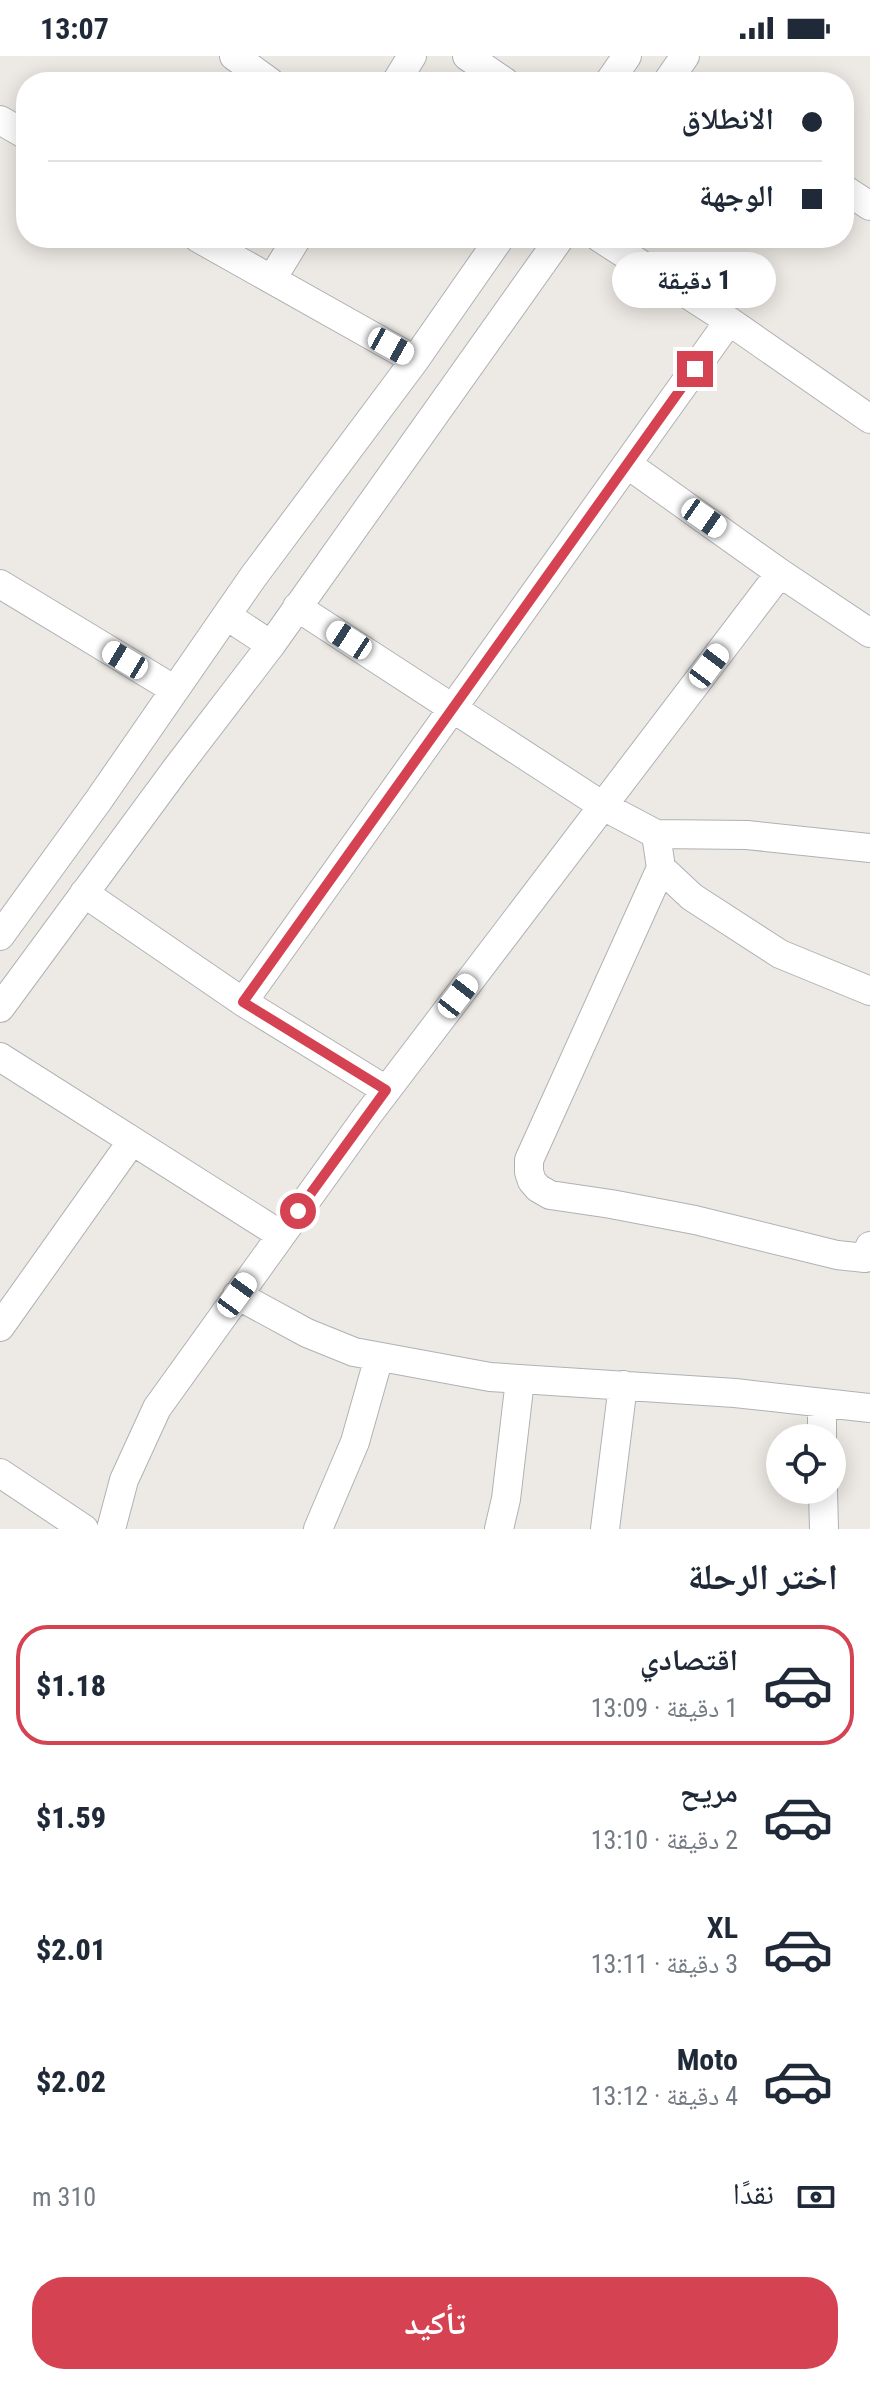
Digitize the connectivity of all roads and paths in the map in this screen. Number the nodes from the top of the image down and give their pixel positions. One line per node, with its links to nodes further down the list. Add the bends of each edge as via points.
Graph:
1 (234, 56): 3 (street)
2 (467, 56): 4 (street)
3 (256, 72)
4 (490, 72)
5 (216, 248): 10 (street)
6 (291, 248): 10 (street)
7 (493, 248): 12 (street)
8 (553, 248): 17 (street)
9 (616, 248): 11 (street)
10 (272, 279): 12 (street)
11 (729, 321): 13 (street); 14 (street)
12 (415, 360): 18 (street)
13 (870, 419)
14 (627, 464): 15 (street); 22 (street)
15 (780, 573): 19 (street); 23 (street)
16 (4, 594): 21 (street)
17 (297, 607): 20 (street); 22 (street)
18 (227, 616): 20 (street); 21 (street)
19 (870, 633)
20 (271, 645): 27 (street)
21 (175, 690): 28 (street)
22 (453, 707): 23 (street); 30 (street)
23 (603, 806): 24 (street); 33 (street)
24 (656, 834): 25 (street, via 747,835); 26 (street)
25 (870, 848)
26 (661, 868): 29 (street, via 692,897 780,954); 36 (street, via 529,1160 532,1181 550,1195 667,1215 837,1255)
27 (84, 893): 30 (street); 31 (street)
28 (0, 936)
29 (870, 991)
30 (243, 1002): 33 (street)
31 (0, 1008)
32 (0, 1057): 34 (street)
33 (386, 1090): 35 (street)
34 (132, 1141): 35 (street); 38 (street)
35 (281, 1235): 37 (street)
36 (868, 1254)
37 (237, 1295): 39 (street, via 307,1333); 48 (street, via 147,1426)
38 (0, 1327)
39 (379, 1357): 40 (street); 49 (street, via 355,1442)
40 (520, 1380): 41 (street); 50 (street)
41 (623, 1385): 42 (street); 51 (street)
42 (822, 1403): 43 (street); 44 (street)
43 (870, 1408)
44 (822, 1424)
45 (0, 1473): 47 (street)
46 (823, 1504): 52 (street)
47 (84, 1529)
48 (111, 1529)
49 (318, 1529)
50 (499, 1529)
51 (605, 1529)
52 (824, 1529)

